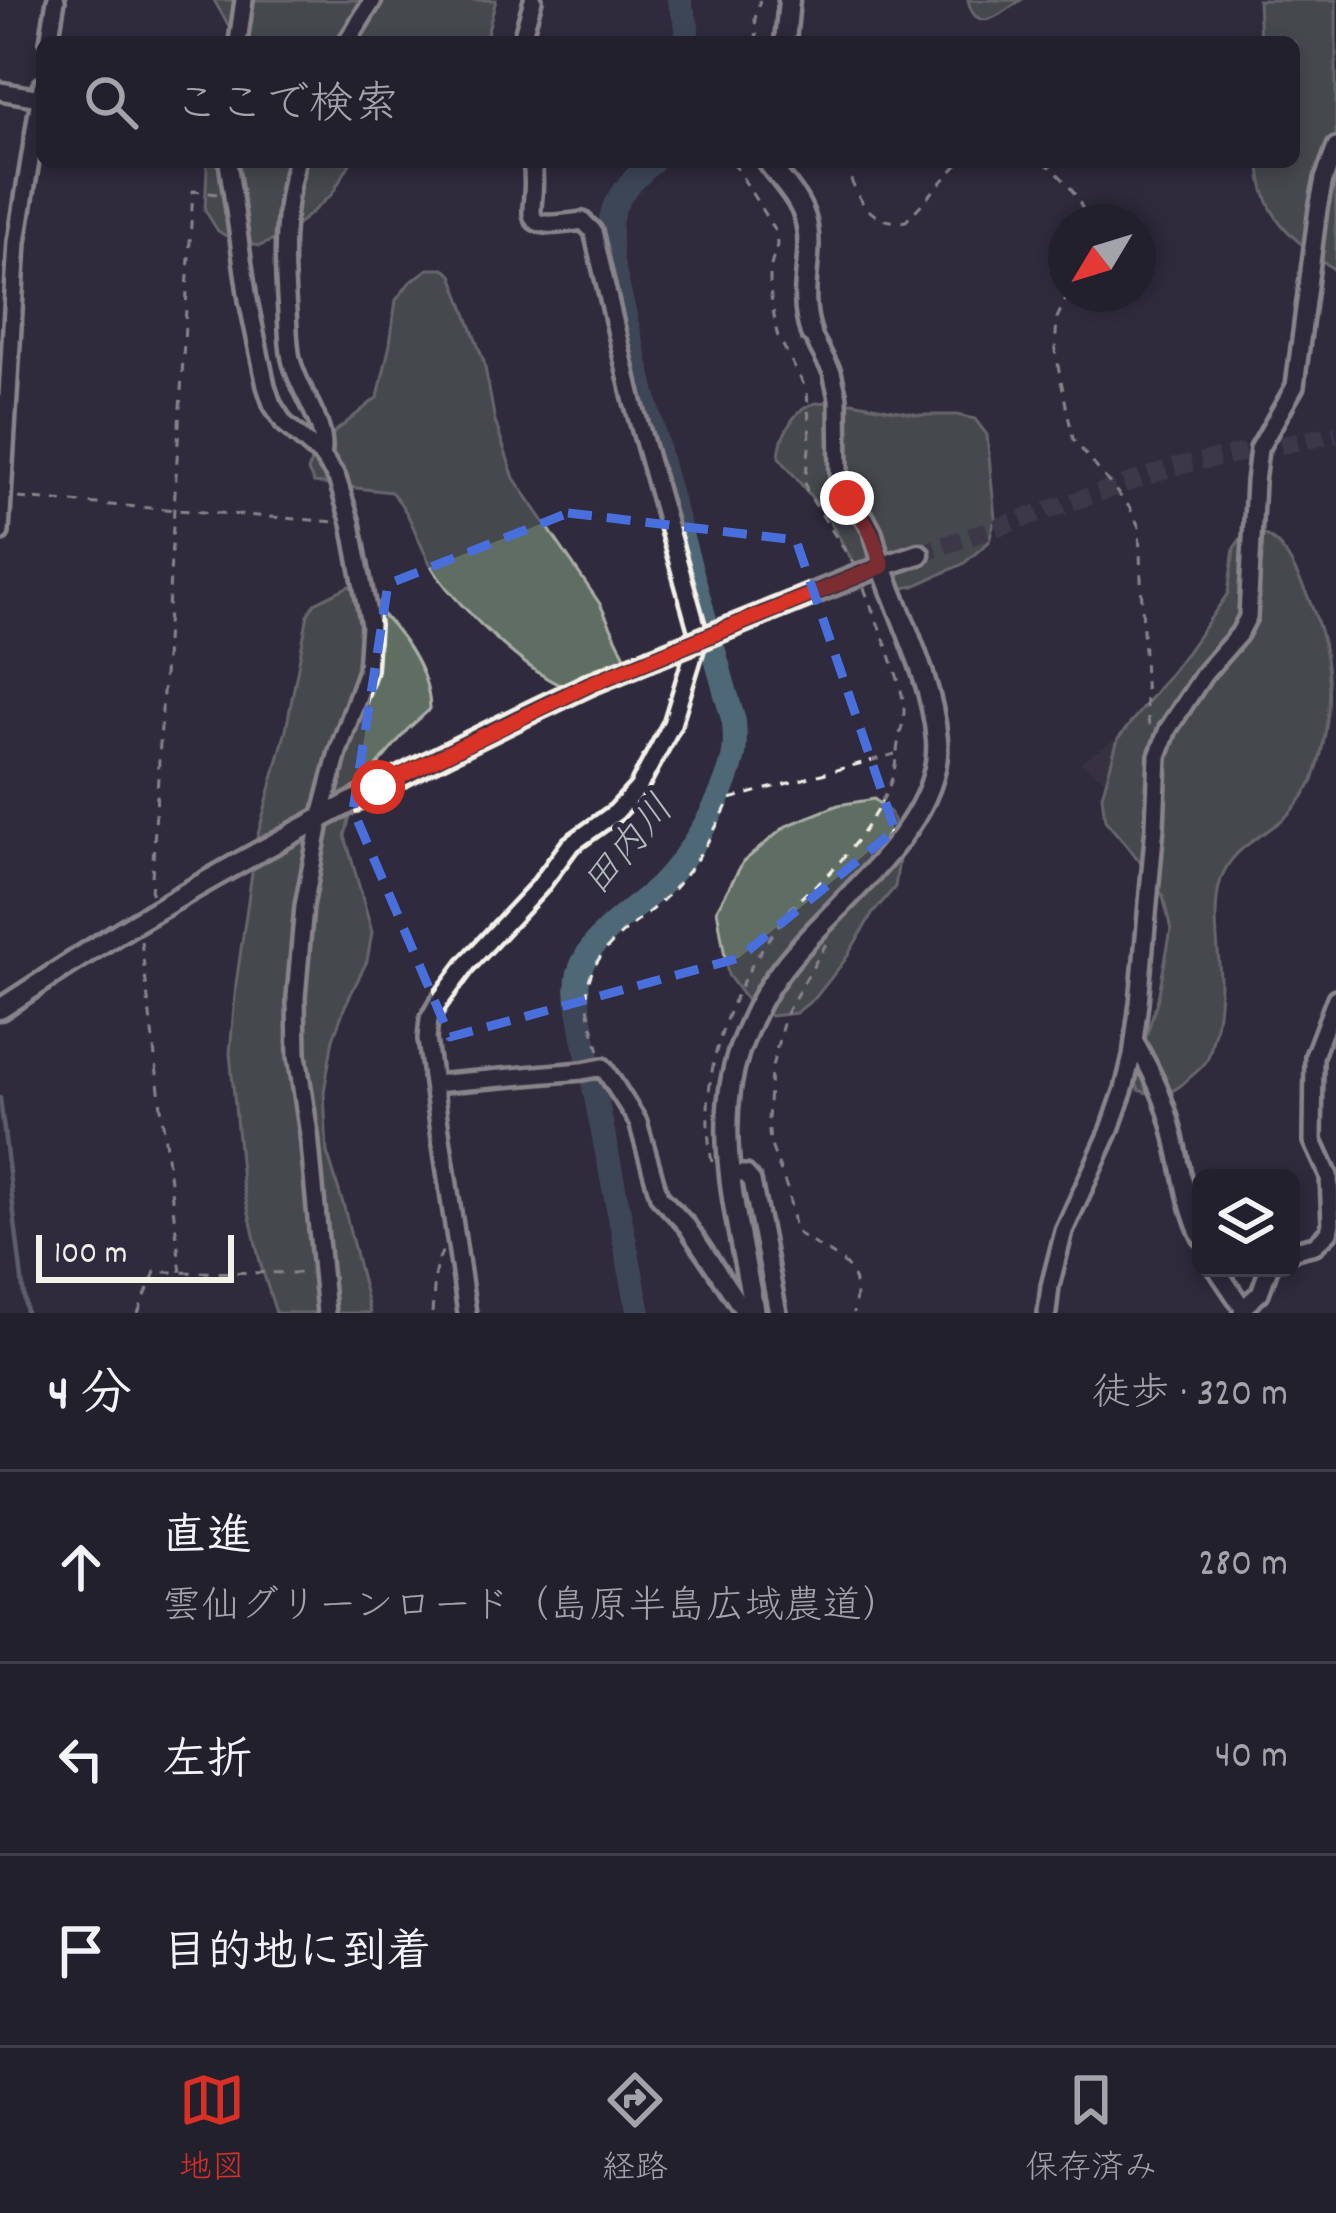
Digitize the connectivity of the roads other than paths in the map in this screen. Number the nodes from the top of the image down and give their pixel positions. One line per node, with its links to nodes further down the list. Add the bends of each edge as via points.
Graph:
1 (56, 0): 6 (street)
2 (244, 0): 7 (street)
3 (373, 0): 8 (street)
4 (533, 0): 9 (street)
5 (788, 0): 10 (street)
6 (50, 36)
7 (239, 36)
8 (351, 36)
9 (522, 36)
10 (785, 36)
11 (0, 91): 12 (street)
12 (36, 92)
13 (36, 123): 21 (street, via 17,242)
14 (1336, 147): 28 (street, via 1318,209 1295,386 1259,449 1248,617 1168,729 1158,756)
15 (229, 168): 20 (street, via 272,404)
16 (295, 168): 20 (street, via 282,253 291,359 322,431)
17 (533, 168): 29 (street, via 535,220 583,221 593,231 699,636 672,724 638,788 570,844 429,1019)
18 (773, 168): 19 (street, via 806,222 803,292)
19 (811, 333): 24 (street, via 838,398 842,487 873,532)
20 (322, 456): 25 (street, via 351,523 370,625 367,670)
21 (2, 497): 22 (street)
22 (0, 532)
23 (919, 554): 24 (street)
24 (876, 568): 25 (street, bridge, via 590,684); 30 (street, via 926,689 938,746 934,777 903,834 775,977 731,1080)
25 (321, 817): 27 (street); 36 (street, via 304,906 296,1055)
26 (1336, 998): 32 (street, via 1314,1056 1313,1141 1329,1176 1331,1222 1316,1245)
27 (0, 1010)
28 (1133, 1040): 31 (street, via 1159,1085); 41 (street, via 1109,1132 1064,1231)
29 (433, 1084): 37 (street); 38 (street, via 602,1067 638,1122 659,1196)
30 (722, 1170): 39 (street); 40 (street, via 752,1181)
31 (1192, 1210)
32 (1300, 1249)
33 (1222, 1277): 35 (street)
34 (1266, 1277): 35 (street)
35 (1243, 1311)
36 (326, 1313)
37 (467, 1313)
38 (745, 1313)
39 (754, 1313)
40 (778, 1313)
41 (1047, 1313)

